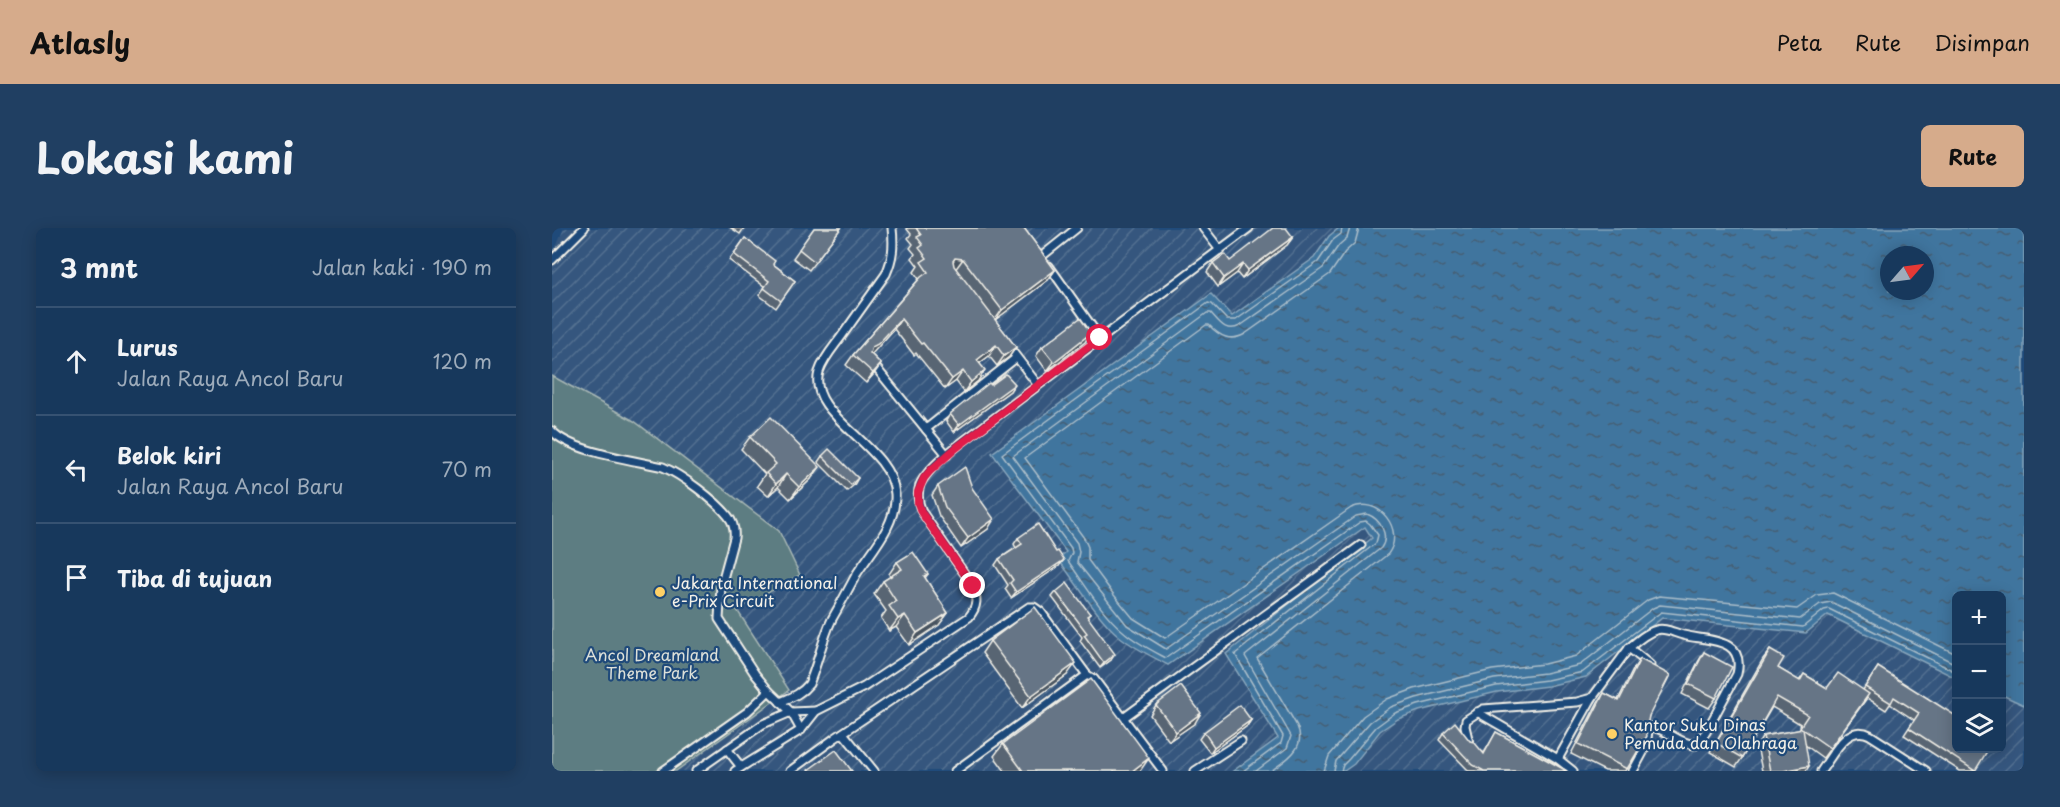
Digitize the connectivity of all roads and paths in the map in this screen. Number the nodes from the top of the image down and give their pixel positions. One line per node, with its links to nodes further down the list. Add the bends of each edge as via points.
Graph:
1 (584, 228): 9 (lane)
2 (892, 228): 24 (lane, via 893,254 886,274 828,355 817,381 828,407 876,454 892,480 894,510 831,622 809,684 798,695)
3 (1077, 228): 8 (lane)
4 (1203, 228): 7 (lane)
5 (1249, 228): 7 (lane)
6 (1034, 247): 8 (lane)
7 (1220, 250): 10 (lane)
8 (1042, 256): 10 (lane)
9 (552, 260)
10 (1100, 338): 14 (lane)
11 (1002, 339): 12 (lane)
12 (1016, 358): 14 (lane); 15 (lane)
13 (870, 360): 15 (lane)
14 (1038, 385): 17 (lane)
15 (926, 429): 17 (lane)
16 (552, 431): 22 (lane, via 581,448 675,472 728,516 735,530 721,586 719,619)
17 (947, 455): 25 (lane, via 924,478 918,503 973,586 976,609 864,687)
18 (1361, 544): 28 (lane)
19 (1629, 648): 20 (lane); 23 (lane); 44 (lane, via 1649,633 1663,629 1724,643 1738,656 1740,664 1696,745 1685,744 1651,726 1646,747)
20 (1658, 672)
21 (1087, 675): 28 (lane); 30 (lane, via 1041,612 1029,607); 40 (lane)
22 (769, 691): 24 (lane); 36 (lane, via 747,712)
23 (1592, 698): 27 (lane); 34 (lane)
24 (780, 702): 26 (lane)
25 (816, 711): 26 (lane); 29 (lane)
26 (791, 712): 29 (lane); 33 (lane, via 763,724)
27 (1476, 712): 32 (lane, via 1466,720); 34 (lane)
28 (1122, 719): 41 (lane)
29 (801, 730): 35 (lane)
30 (843, 733): 38 (lane); 39 (lane)
31 (1241, 741): 42 (lane)
32 (1469, 743)
33 (727, 748): 35 (lane); 37 (lane)
34 (1558, 759): 43 (lane)
35 (738, 769)
36 (663, 771)
37 (696, 771)
38 (790, 771)
39 (874, 771)
40 (955, 771)
41 (1163, 771)
42 (1195, 771)
43 (1573, 771)
44 (1633, 771)
45 (1821, 771): 46 (lane, via 1845,738 1856,731 1863,731)
46 (1926, 771)

